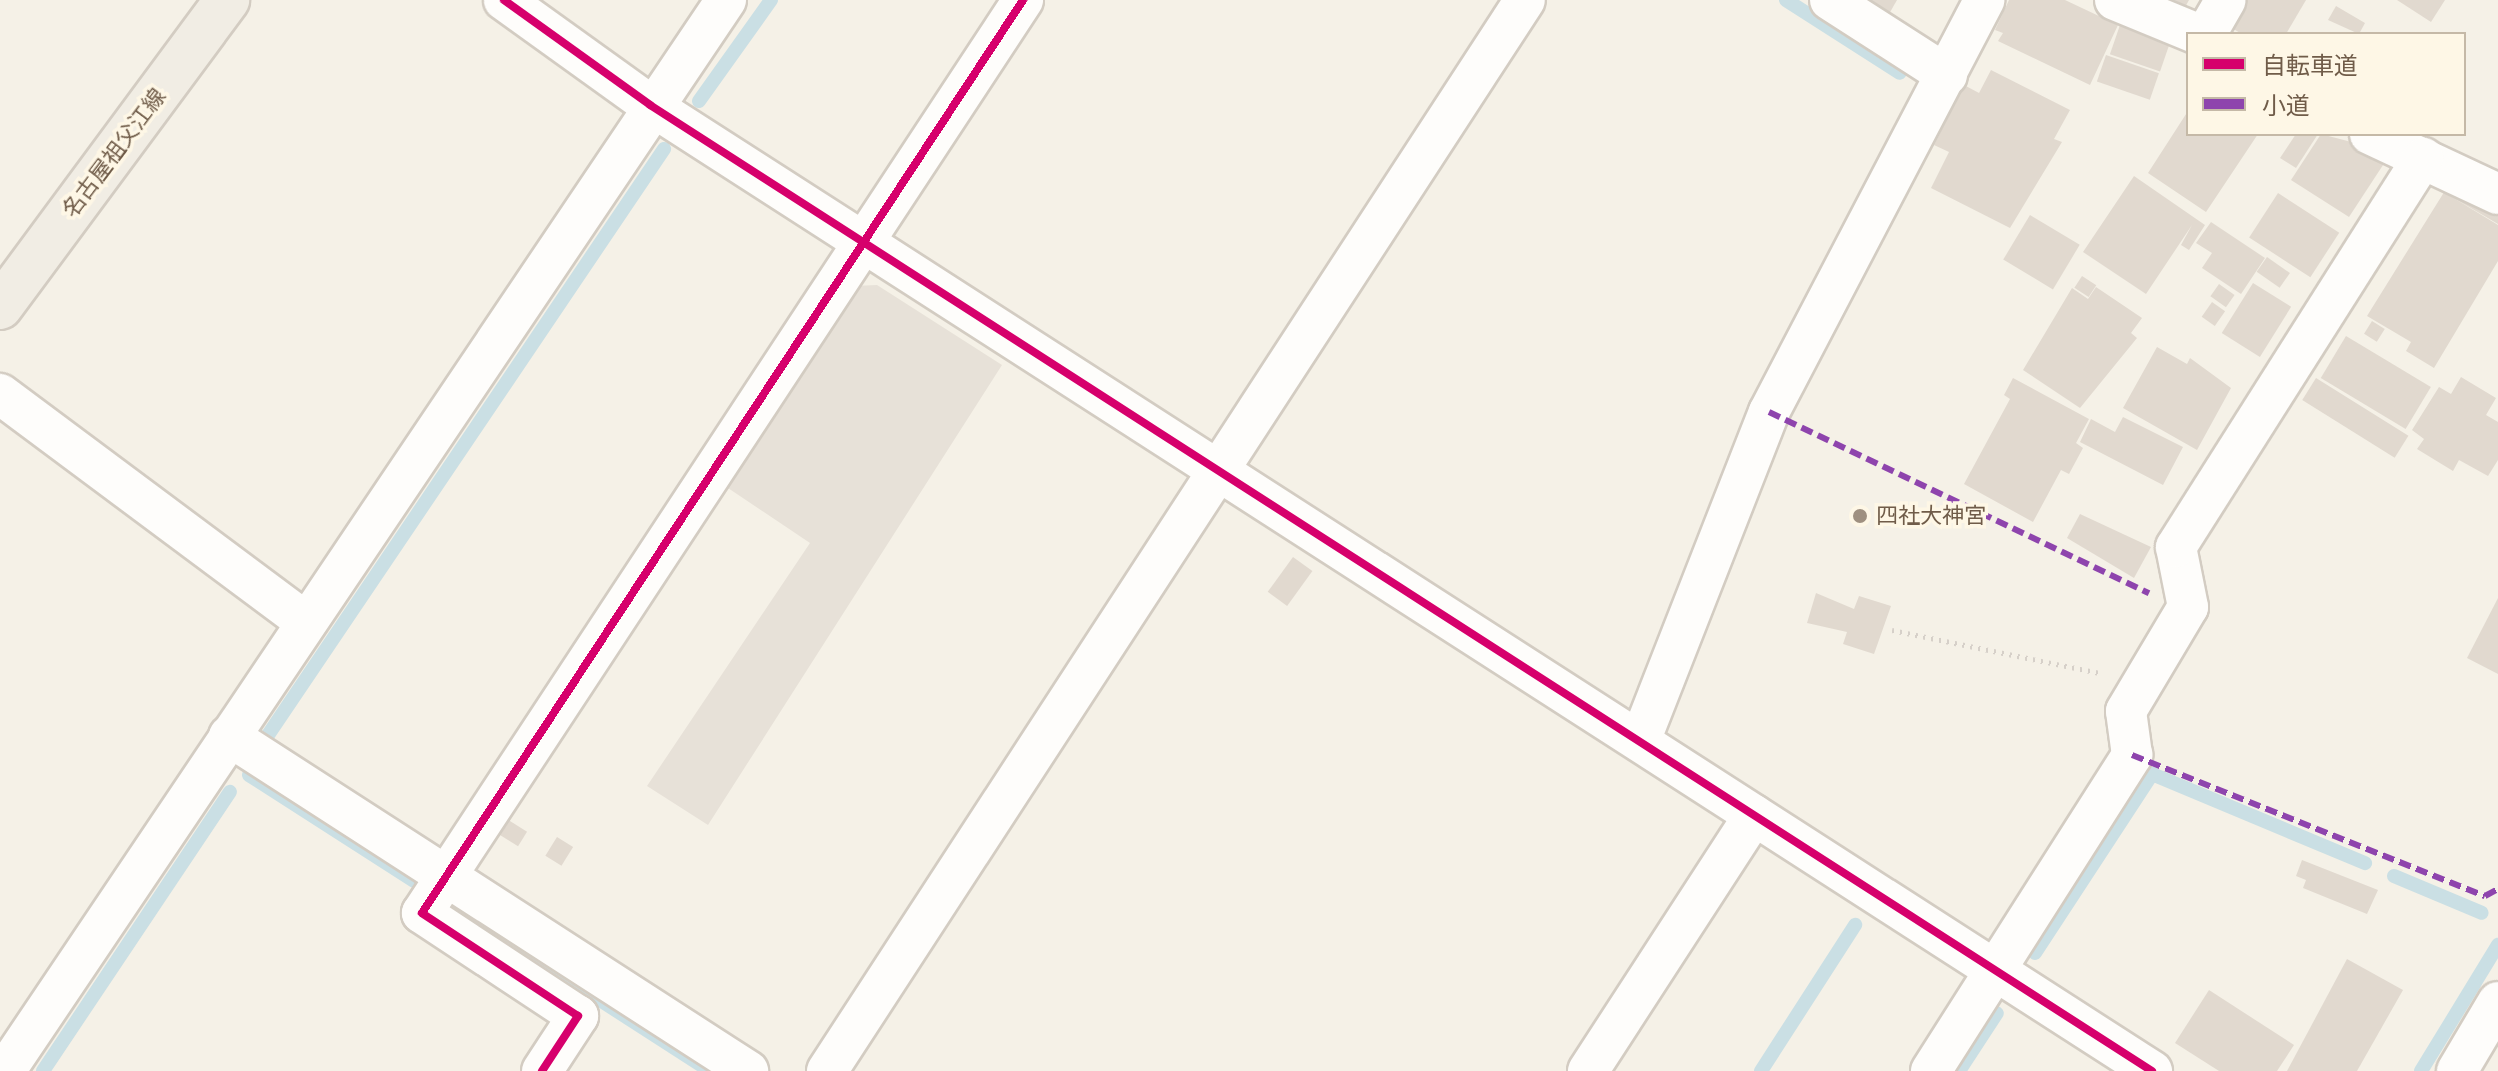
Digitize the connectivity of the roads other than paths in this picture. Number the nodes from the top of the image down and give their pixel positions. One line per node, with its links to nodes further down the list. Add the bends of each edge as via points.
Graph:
1 (227, 0): 18 (main road, 名古屋祖父江線)
2 (504, 0): 13 (street)
3 (726, 0): 13 (street)
4 (1023, 0): 17 (street)
5 (1525, 0): 20 (street)
6 (1830, 0): 12 (street)
7 (1984, 0): 12 (street)
8 (2115, 0): 10 (street)
9 (2226, 0): 11 (street)
10 (2193, 32)
11 (2207, 32)
12 (1947, 75): 23 (street, via 1769,412)
13 (650, 105): 17 (street); 21 (street)
14 (2374, 136): 15 (street)
15 (2423, 158): 16 (street); 26 (street, via 2176,547 2188,607 2126,711 2132,755)
16 (2498, 194)
17 (863, 242): 20 (street); 25 (street)
18 (0, 307)
19 (0, 394): 21 (street)
20 (1221, 472): 23 (street); 31 (street)
21 (306, 622): 22 (street)
22 (229, 736): 25 (street); 28 (street)
23 (1640, 741): 24 (street)
24 (1754, 815): 26 (street); 32 (street)
25 (445, 876): 29 (street, via 422,913 578,1016); 30 (street)
26 (1996, 971): 33 (street); 34 (street)
27 (2498, 1002): 35 (street)
28 (5, 1071)
29 (542, 1071)
30 (748, 1071)
31 (827, 1071)
32 (1588, 1071)
33 (1931, 1071)
34 (2152, 1071)
35 (2457, 1071)

